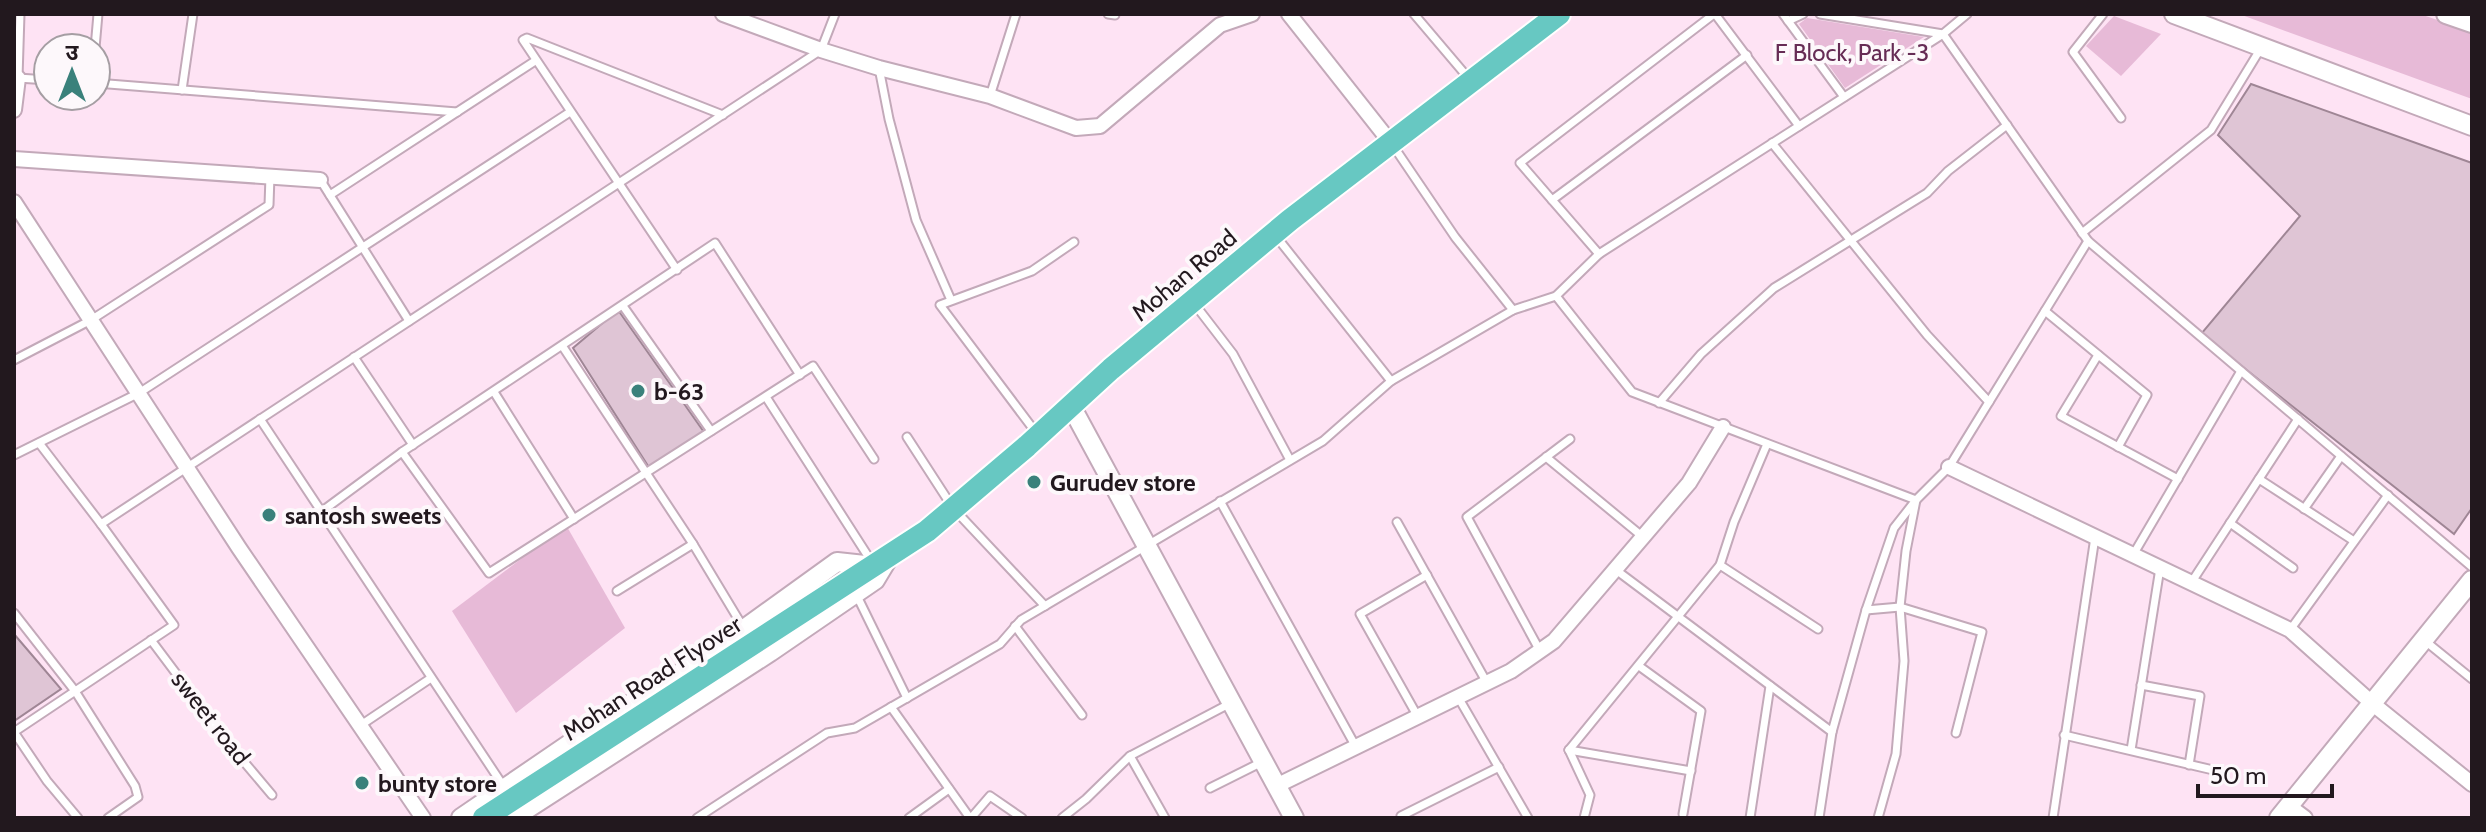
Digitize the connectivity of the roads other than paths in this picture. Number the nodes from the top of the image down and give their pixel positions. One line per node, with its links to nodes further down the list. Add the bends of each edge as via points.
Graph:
1 (20, 14): 25 (lane)
2 (193, 14): 28 (lane)
3 (723, 14): 21 (street)
4 (835, 14): 21 (lane)
5 (1016, 14): 29 (lane)
6 (1252, 14): 29 (street, via 1220,25 1100,126 1076,128)
7 (1289, 14): 39 (street)
8 (1414, 14): 26 (lane)
9 (1559, 14): 26 (main road, Mohan Road)
10 (1715, 14): 22 (lane); 46 (lane, via 1520,163)
11 (1803, 14): 17 (lane)
12 (1820, 14): 19 (lane)
13 (1967, 14): 19 (lane)
14 (2103, 14): 35 (lane, via 2073,52)
15 (2174, 14): 20 (street)
16 (2446, 14): 18 (street)
17 (1785, 18): 30 (lane)
18 (2472, 23)
19 (1943, 34): 30 (lane); 36 (lane)
20 (2262, 47): 38 (street); 49 (lane, via 2211,130)
21 (821, 50): 24 (street); 34 (lane)
22 (1747, 55): 37 (lane); 46 (lane)
23 (535, 61): 32 (lane); 33 (lane); 34 (lane, via 523,40 527,38)
24 (879, 68): 29 (street); 57 (lane, via 916,220)
25 (16, 77): 31 (street)
26 (1471, 81): 39 (main road, Mohan Road)
27 (112, 84): 28 (lane)
28 (182, 90): 32 (lane)
29 (990, 96)
30 (1844, 97): 37 (lane)
31 (14, 110)
32 (457, 112): 45 (lane)
33 (570, 112): 44 (lane); 53 (lane)
34 (723, 115): 44 (lane)
35 (2121, 118)
36 (2007, 125): 49 (lane); 50 (lane, via 1927,193)
37 (1799, 126): 40 (lane)
38 (2472, 126)
39 (1391, 143): 48 (main road, Mohan Road); 60 (lane)
40 (1772, 143): 50 (lane); 54 (lane)
41 (14, 159): 42 (street)
42 (270, 176): 43 (street); 62 (lane, via 269,205)
43 (320, 180): 45 (lane)
44 (618, 184): 55 (lane); 63 (lane)
45 (330, 195): 53 (lane)
46 (1552, 200): 54 (lane)
47 (14, 202): 62 (street)
48 (1274, 233): 58 (main road, Mohan Road); 70 (lane)
49 (2082, 233): 51 (lane)
50 (1850, 240): 74 (lane); 75 (lane, via 1774,288 1701,354)
51 (2088, 241): 61 (lane); 68 (lane)
52 (1074, 242): 57 (lane, via 1032,271)
53 (362, 248): 63 (lane); 72 (lane)
54 (1599, 254): 56 (lane)
55 (677, 270): 59 (lane); 69 (lane, via 715,243)
56 (1556, 296): 60 (lane); 75 (lane, via 1632,392)
57 (951, 300): 81 (lane, via 940,305)
58 (1192, 301): 76 (main road, Mohan Road); 93 (lane, via 1233,354)
59 (623, 306): 64 (lane); 80 (lane)
60 (1513, 310): 70 (lane)
61 (2045, 311): 65 (lane); 74 (lane)
62 (91, 320): 67 (lane); 72 (street)
63 (409, 321): 66 (lane)
64 (563, 347): 71 (lane); 96 (lane)
65 (2098, 355): 87 (lane, via 2147,395); 87 (lane, via 2061,416)
66 (354, 357): 77 (lane); 86 (lane)
67 (14, 360)
68 (2241, 371): 78 (lane); 97 (lane)
69 (800, 375): 73 (lane); 92 (lane, via 813,366)
70 (1391, 381): 93 (lane, via 1323,441)
71 (494, 392): 86 (lane); 105 (lane)
72 (139, 393): 84 (lane); 94 (street)
73 (766, 397): 80 (lane); 115 (lane)
74 (1989, 402): 95 (lane)
75 (1659, 403): 79 (lane)
76 (1071, 406): 81 (main road, Mohan Road); 113 (street)
77 (260, 419): 94 (lane); 104 (lane)
78 (2298, 419): 90 (lane); 98 (lane)
79 (1723, 427): 85 (lane); 109 (street, via 1689,483)
80 (711, 431): 96 (lane)
81 (1038, 436): 102 (main road, Mohan Road)
82 (907, 437): 102 (lane)
83 (1570, 439): 91 (lane)
84 (39, 443): 89 (lane); 108 (lane)
85 (1767, 444): 100 (lane); 116 (lane)
86 (413, 445): 88 (lane)
87 (2118, 447): 97 (lane)
88 (402, 452): 104 (lane); 105 (lane, via 489,573)
89 (14, 455)
90 (2341, 456): 99 (lane); 103 (lane)
91 (1546, 457): 109 (lane); 137 (lane, via 1467,517)
92 (874, 459)
93 (1290, 460): 101 (lane)
94 (187, 467): 108 (lane); 152 (street)
95 (1949, 467): 100 (lane); 110 (street)
96 (646, 473): 105 (lane); 112 (lane)
97 (2178, 479): 114 (lane)
98 (2259, 479): 103 (lane); 107 (lane)
99 (2388, 495): 111 (lane); 117 (lane)
100 (1916, 500): 127 (lane); 128 (lane, via 1894,528)
101 (1220, 501): 113 (lane); 157 (lane)
102 (953, 508): 115 (main road, Mohan Road); 126 (lane)
103 (2304, 509): 111 (lane)
104 (321, 512): 139 (lane)
105 (574, 519)
106 (1397, 522): 121 (lane)
107 (2230, 523): 119 (lane); 123 (lane)
108 (101, 524): 135 (lane, via 174,625)
109 (1643, 537): 120 (street)
110 (2095, 537): 114 (street); 156 (lane)
111 (2354, 541): 134 (lane)
112 (693, 544): 125 (lane); 132 (lane)
113 (1146, 544): 126 (lane); 147 (street)
114 (2133, 555): 118 (street)
115 (881, 562): 124 (main road, Mohan Road); 132 (street, via 837,562)
116 (1720, 565): 130 (lane); 133 (lane)
117 (2472, 567)
118 (2160, 568): 123 (street); 142 (lane)
119 (2293, 568)
120 (1615, 570): 130 (lane); 137 (street)
121 (1427, 575): 141 (lane); 151 (lane, via 1360,614)
122 (2472, 580): 136 (street)
123 (2191, 583): 134 (street)
124 (852, 588): 146 (lane); 179 (main road, Mohan Road Flyover, via 807,608); 180 (street, via 770,652)
125 (617, 591)
126 (1045, 606): 131 (lane)
127 (1900, 607): 128 (lane); 155 (lane, via 1982,632); 192 (lane, via 1904,661 1896,754)
128 (1866, 610): 154 (lane)
129 (15, 617): 144 (lane)
130 (1680, 618): 138 (lane); 143 (lane)
131 (1015, 626): 146 (lane, via 1000,644); 150 (lane)
132 (744, 629): 169 (street)
133 (1818, 629)
134 (2290, 630): 148 (street)
135 (151, 640): 144 (lane); 171 (lane, sweet road)
136 (2424, 640): 140 (lane); 148 (street)
137 (1540, 651): 141 (street)
138 (1639, 666): 158 (lane); 165 (lane, via 1701,711)
139 (431, 678): 152 (lane); 169 (lane)
140 (2472, 679)
141 (1487, 683): 145 (street)
142 (2141, 685): 159 (lane); 162 (lane, via 2200,696)
143 (1770, 686): 154 (lane); 190 (lane)
144 (75, 691): 153 (lane); 176 (lane, via 138,797)
145 (1458, 697): 151 (street); 163 (lane)
146 (907, 698): 149 (lane)
147 (1231, 703): 160 (lane); 161 (street)
148 (2373, 704): 166 (street); 172 (street)
149 (891, 707): 170 (lane); 181 (lane, via 855,728 827,733)
150 (1082, 715)
151 (1418, 717): 157 (street)
152 (361, 725): 177 (street)
153 (14, 732): 175 (lane)
154 (1832, 732): 191 (lane)
155 (1956, 733)
156 (2064, 735): 159 (lane); 193 (lane)
157 (1356, 747): 167 (street)
158 (1569, 750): 165 (lane); 189 (lane, via 1590,795)
159 (2131, 750): 162 (lane)
160 (1130, 756): 185 (lane); 186 (lane)
161 (1263, 762): 167 (street); 168 (lane)
162 (2189, 765): 164 (lane)
163 (1499, 767): 174 (lane); 188 (lane)
164 (2213, 770)
165 (1691, 771): 173 (lane)
166 (2472, 784)
167 (1276, 786): 187 (street)
168 (1210, 788)
169 (505, 789): 178 (street)
170 (949, 789): 182 (lane); 183 (lane)
171 (272, 795)
172 (2284, 812): 194 (street)
173 (1683, 814)
174 (1401, 816)
175 (78, 818)
176 (108, 818)
177 (423, 818)
178 (461, 818)
179 (484, 818)
180 (513, 818)
181 (697, 818)
182 (909, 818)
183 (970, 818): 184 (lane, via 990,796)
184 (1022, 818)
185 (1062, 818)
186 (1165, 818)
187 (1294, 818)
188 (1528, 818)
189 (1584, 818)
190 (1750, 818)
191 (1819, 818)
192 (1878, 818)
193 (2053, 818)
194 (2305, 818)

